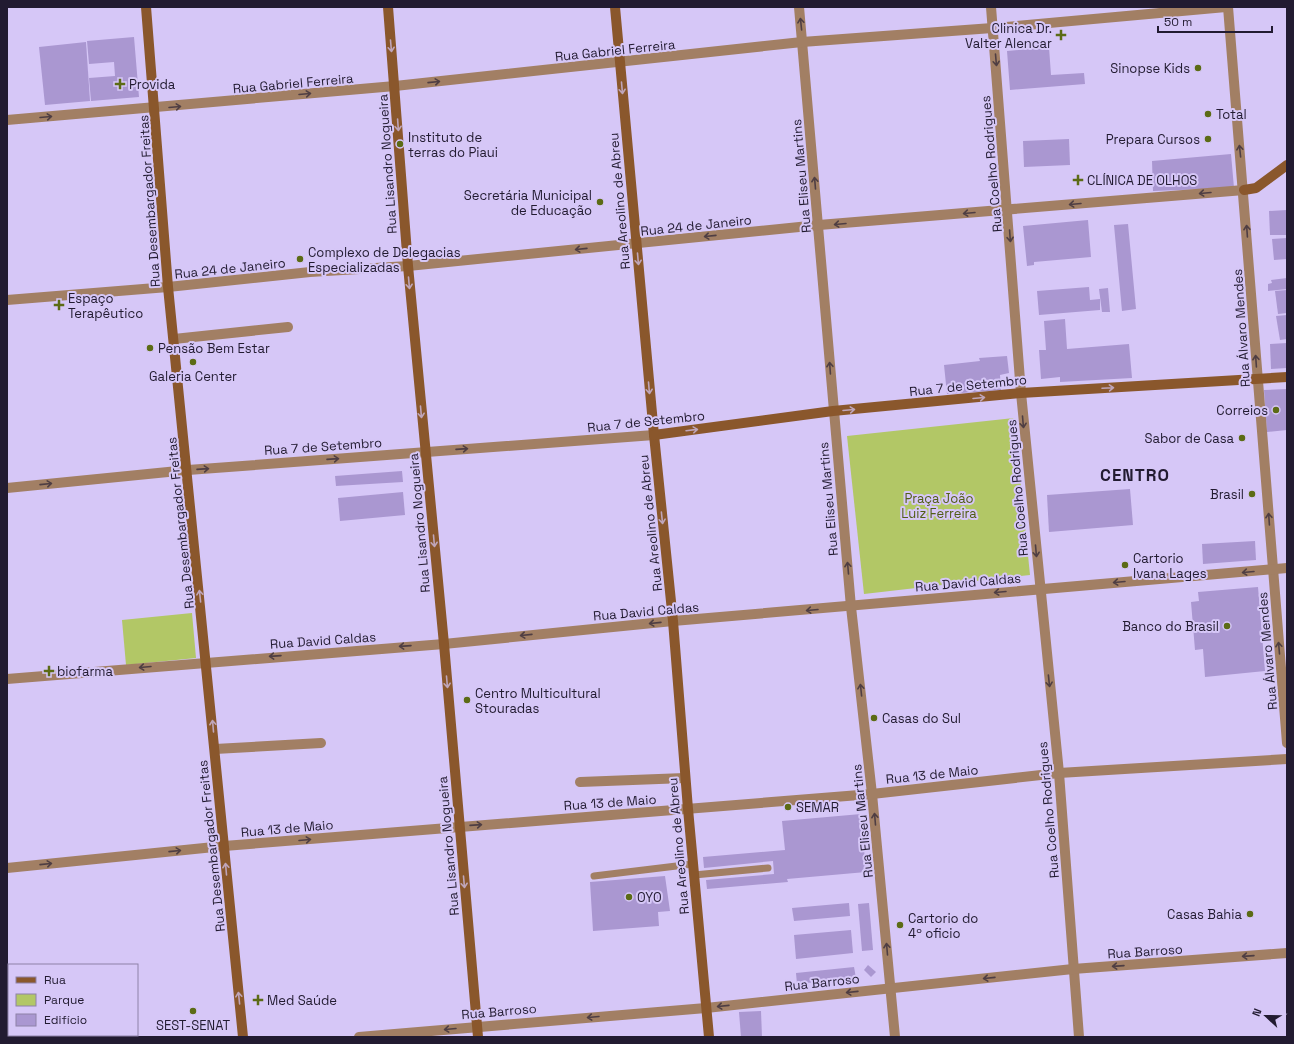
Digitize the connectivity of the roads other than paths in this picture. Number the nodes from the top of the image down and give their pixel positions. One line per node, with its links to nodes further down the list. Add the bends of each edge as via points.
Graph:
1 (146, 7): 11 (street, Rua Desembargador Freitas)
2 (388, 7): 10 (street, Rua Lisandro Nogueira, one-way to 10)
3 (615, 7): 9 (street, Rua Areolino de Abreu)
4 (799, 7): 8 (street, Rua Eliseu Martins, one-way to 4)
5 (991, 7): 7 (street, Rua Coelho Rodrigues)
6 (1227, 7): 7 (street, Rua Gabriel Ferreira); 14 (street, Rua Álvaro Mendes, one-way to 6)
7 (993, 28): 8 (street, Rua Gabriel Ferreira); 15 (street, Rua Coelho Rodrigues, one-way to 15)
8 (802, 42): 9 (street, Rua Gabriel Ferreira); 16 (street, Rua Eliseu Martins, one-way to 8)
9 (620, 63): 10 (street, Rua Gabriel Ferreira, one-way to 9); 17 (street, Rua Areolino de Abreu, one-way to 17)
10 (395, 86): 11 (street, Rua Gabriel Ferreira, one-way to 10); 18 (street, Rua Lisandro Nogueira, one-way to 18)
11 (154, 108): 12 (street, Rua Gabriel Ferreira, one-way to 11); 19 (street, Rua Desembargador Freitas)
12 (7, 120)
13 (1287, 165): 14 (street, via 1256,188)
14 (1244, 190): 15 (street, Rua 24 de Janeiro, one-way to 15); 24 (street, Rua Álvaro Mendes, one-way to 14)
15 (1008, 210): 16 (street, Rua 24 de Janeiro, one-way to 16); 25 (street, Rua Coelho Rodrigues, one-way to 25)
16 (819, 225): 17 (street, Rua 24 de Janeiro, one-way to 17); 26 (street, Rua Eliseu Martins, one-way to 16)
17 (636, 244): 18 (street, Rua 24 de Janeiro, one-way to 18); 27 (street, Rua Areolino de Abreu, one-way to 27)
18 (408, 266): 19 (street, Rua 24 de Janeiro, via 310,272); 28 (street, Rua Lisandro Nogueira, one-way to 28)
19 (168, 287): 20 (street, Rua 24 de Janeiro); 22 (street, Rua Desembargador Freitas)
20 (7, 300)
21 (288, 327): 22 (street)
22 (174, 339): 29 (street, Rua Desembargador Freitas)
23 (1287, 377): 24 (street, Rua 7 de Setembro)
24 (1258, 379): 25 (street, Rua 7 de Setembro, one-way to 24); 32 (street, Rua Álvaro Mendes, one-way to 24)
25 (1021, 393): 26 (street, Rua 7 de Setembro, one-way to 25); 33 (street, Rua Coelho Rodrigues, one-way to 33)
26 (833, 411): 27 (street, Rua 7 de Setembro, one-way to 26); 34 (street, Rua Eliseu Martins, one-way to 26)
27 (654, 435): 28 (street, Rua 7 de Setembro, one-way to 27); 35 (street, Rua Areolino de Abreu, one-way to 35)
28 (425, 452): 29 (street, Rua 7 de Setembro, one-way to 28); 36 (street, Rua Lisandro Nogueira, one-way to 36)
29 (188, 470): 30 (street, Rua 7 de Setembro, one-way to 29); 37 (street, Rua Desembargador Freitas, one-way to 29)
30 (7, 488)
31 (1287, 568): 32 (street, Rua David Caldas)
32 (1273, 570): 33 (street, Rua David Caldas, one-way to 33); 40 (street, Rua Álvaro Mendes, one-way to 32)
33 (1039, 589): 34 (street, Rua David Caldas, one-way to 34); 43 (street, Rua Coelho Rodrigues, one-way to 43)
34 (851, 606): 35 (street, Rua David Caldas, one-way to 35); 46 (street, Rua Eliseu Martins, one-way to 34)
35 (673, 621): 36 (street, Rua David Caldas, one-way to 36); 44 (street, Rua Areolino de Abreu)
36 (444, 644): 37 (street, Rua David Caldas, one-way to 37); 48 (street, Rua Lisandro Nogueira, one-way to 48)
37 (207, 662): 38 (street, Rua David Caldas, one-way to 38); 41 (street, Rua Desembargador Freitas, one-way to 37)
38 (7, 679)
39 (321, 743): 41 (street)
40 (1287, 743)
41 (215, 749): 49 (street, Rua Desembargador Freitas)
42 (1287, 759): 43 (street, Rua 13 de Maio)
43 (1059, 773): 46 (street, Rua 13 de Maio); 56 (street, Rua Coelho Rodrigues)
44 (685, 778): 45 (street); 47 (street, Rua Areolino de Abreu)
45 (580, 782)
46 (872, 794): 47 (street, Rua 13 de Maio); 57 (street, Rua Eliseu Martins, one-way to 46)
47 (688, 809): 48 (street, Rua 13 de Maio, one-way to 47); 50 (street, Rua Areolino de Abreu)
48 (459, 827): 49 (street, Rua 13 de Maio, one-way to 48); 59 (street, Rua Lisandro Nogueira, one-way to 59)
49 (224, 846): 51 (street, Rua 13 de Maio, one-way to 49); 60 (street, Rua Desembargador Freitas, one-way to 49)
50 (693, 864): 53 (street, Rua Areolino de Abreu); 54 (lane)
51 (7, 868)
52 (768, 868): 53 (lane)
53 (694, 875): 58 (street, Rua Areolino de Abreu)
54 (594, 876)
55 (1287, 954): 56 (street, Rua Barroso, one-way to 56)
56 (1073, 970): 57 (street, Rua Barroso, one-way to 57); 65 (street, Rua Coelho Rodrigues)
57 (891, 987): 58 (street, Rua Barroso, one-way to 58); 64 (street, Rua Eliseu Martins)
58 (706, 1008): 59 (street, Rua Barroso, one-way to 59); 63 (street, Rua Areolino de Abreu)
59 (477, 1026): 61 (street, Rua Barroso, one-way to 61); 62 (street, Rua Lisandro Nogueira)
60 (243, 1037)
61 (359, 1037)
62 (478, 1037)
63 (709, 1037)
64 (895, 1037)
65 (1079, 1037)

